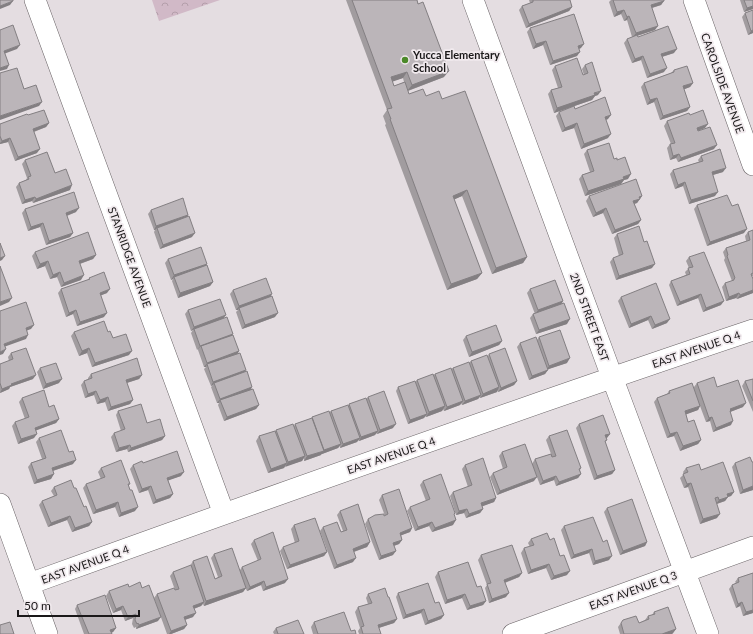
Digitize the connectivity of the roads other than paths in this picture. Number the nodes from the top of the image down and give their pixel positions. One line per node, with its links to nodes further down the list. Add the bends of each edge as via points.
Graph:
1 (35, 0): 8 (street, STANRIDGE AVENUE)
2 (473, 0): 6 (street, 2ND STREET EAST)
3 (694, 0): 4 (street, CAROLSIDE AVENUE)
4 (753, 165)
5 (753, 330): 6 (street, EAST AVENUE Q 4)
6 (612, 377): 8 (street, EAST AVENUE Q 4); 10 (street, 2ND STREET EAST)
7 (0, 504): 11 (street)
8 (224, 514): 11 (street, EAST AVENUE Q 4)
9 (753, 547): 10 (street, EAST AVENUE Q 3)
10 (685, 571): 13 (street, EAST AVENUE Q 3); 14 (street, 2ND STREET EAST)
11 (29, 584): 12 (street)
12 (47, 634)
13 (513, 634)
14 (708, 634)

